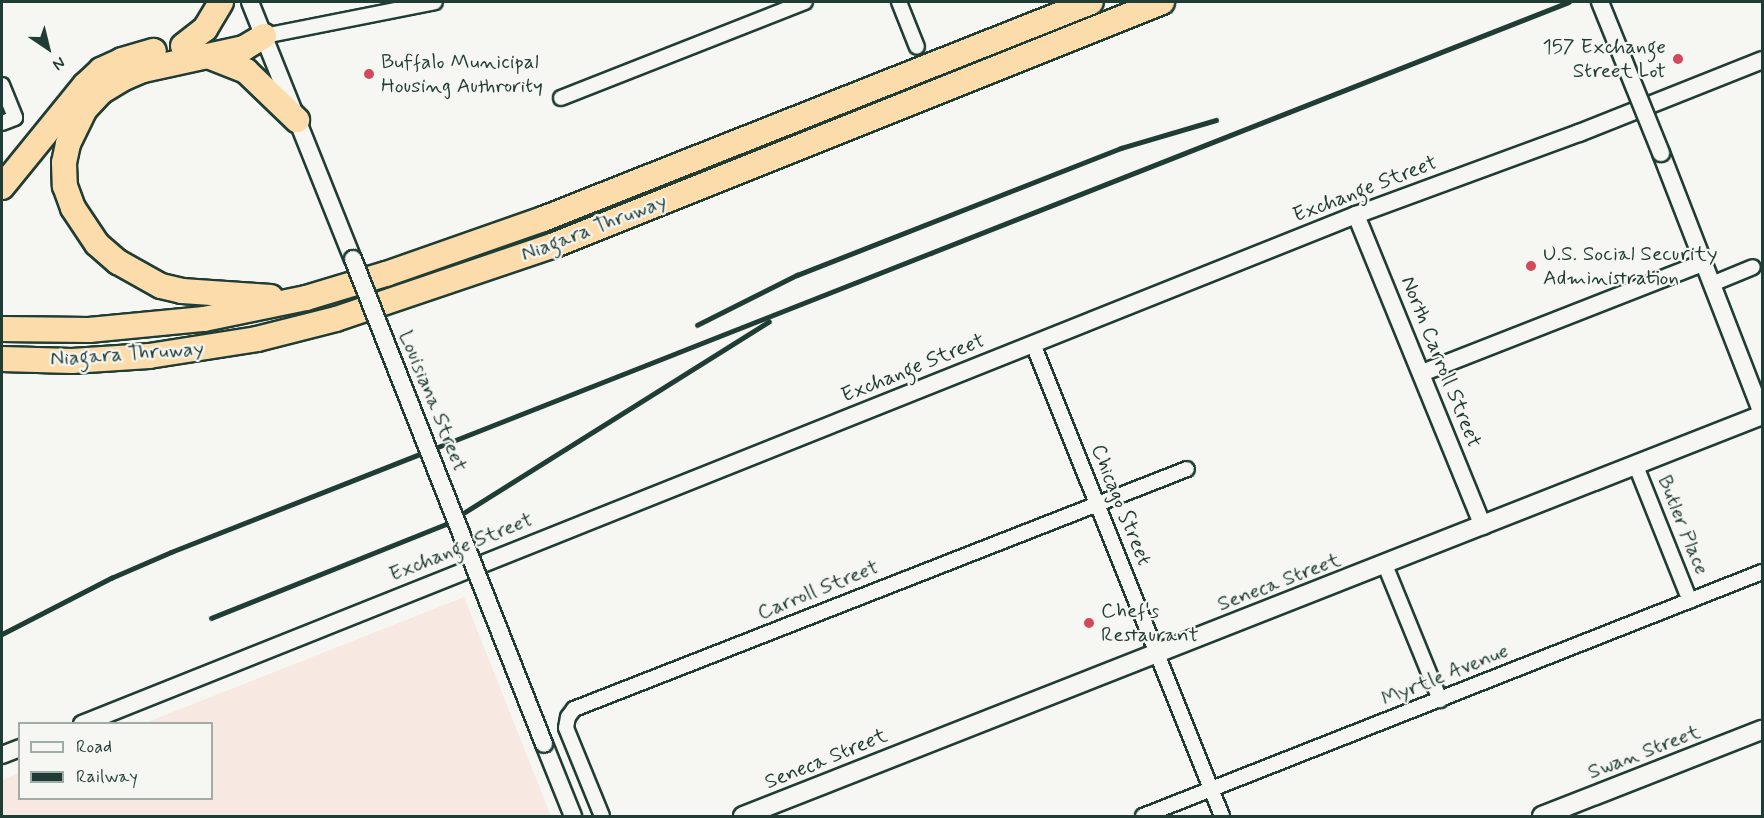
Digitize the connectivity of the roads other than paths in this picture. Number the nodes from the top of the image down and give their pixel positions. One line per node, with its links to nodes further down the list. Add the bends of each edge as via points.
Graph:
1 (221, 2): 10 (highway, via 205,29)
2 (250, 2): 9 (street, Louisiana Street)
3 (435, 2): 9 (street)
4 (805, 2): 15 (street)
5 (899, 2): 11 (street)
6 (1091, 2): 23 (highway, Niagara Thruway, via 491,238)
7 (1162, 2): 26 (highway, Niagara Thruway, via 552,246 456,280 285,332 222,346 72,362)
8 (1600, 2): 20 (street, bridge)
9 (264, 36): 10 (highway, via 239,35); 12 (highway, via 244,48); 16 (street, Louisiana Street)
10 (183, 46): 18 (highway, via 147,52 101,70)
11 (917, 47)
12 (208, 56): 16 (highway, via 246,70); 23 (highway, via 124,78 101,92 85,109 68,144 64,163 65,186 73,208 91,236 118,262 162,286 222,295)
13 (1762, 60): 19 (street, Exchange Street)
14 (2, 84): 17 (street)
15 (561, 98)
16 (297, 120): 43 (street, Louisiana Street, bridge)
17 (8, 121)
18 (2, 188)
19 (1356, 215): 25 (street, Exchange Street); 27 (street, North Carroll Street)
20 (1703, 263): 22 (street); 27 (street)
21 (1752, 267): 22 (street)
22 (1712, 284): 28 (street)
23 (306, 298): 24 (highway, Niagara Thruway, via 163,325 89,330)
24 (2, 329)
25 (1033, 344): 31 (street, Chicago Street); 38 (street, Exchange Street)
26 (2, 359)
27 (1422, 373): 32 (street, North Carroll Street)
28 (1762, 414): 29 (main road, Seneca Street)
29 (1636, 466): 32 (main road, Seneca Street); 35 (street, Butler Place)
30 (1187, 469): 31 (street, Carroll Street)
31 (1098, 504): 36 (street, Chicago Street); 44 (street, Carroll Street, via 574,709 566,728)
32 (1483, 526): 33 (main road, Seneca Street)
33 (1385, 566): 36 (main road, Seneca Street); 37 (street)
34 (1762, 572): 35 (street, Myrtle Avenue)
35 (1690, 601): 37 (street, Myrtle Avenue)
36 (1157, 653): 42 (street, Chicago Street); 45 (main road, Seneca Street)
37 (1440, 700): 42 (street, Myrtle Avenue)
38 (85, 722)
39 (1762, 730): 48 (main road, Swan Street)
40 (18, 749): 41 (street)
41 (2, 755)
42 (1211, 790): 46 (street, Myrtle Avenue); 47 (street, Chicago Street)
43 (573, 816)
44 (603, 816)
45 (743, 816)
46 (1143, 816)
47 (1222, 816)
48 (1542, 816)

